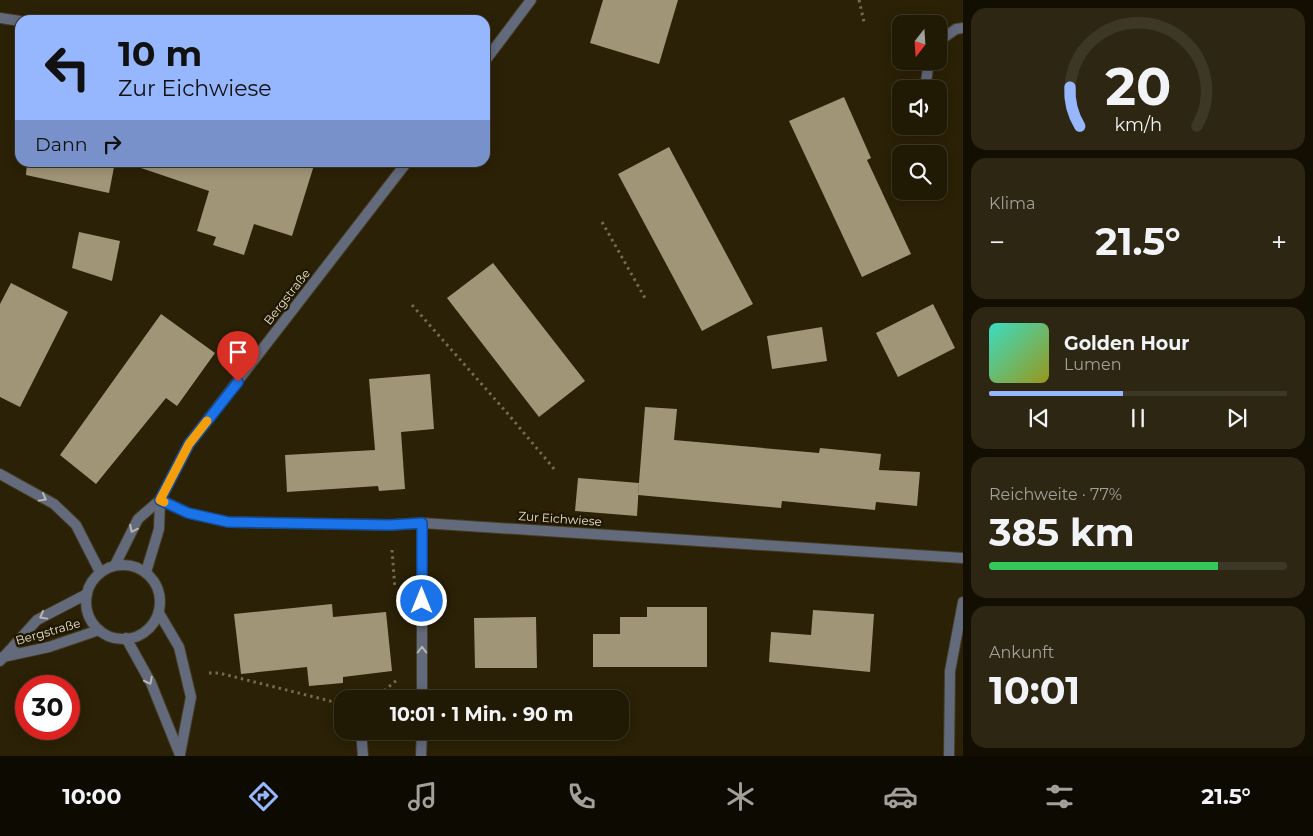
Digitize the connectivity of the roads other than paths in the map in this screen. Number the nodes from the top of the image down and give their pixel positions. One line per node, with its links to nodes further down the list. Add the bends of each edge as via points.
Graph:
1 (531, 0): 6 (street)
2 (0, 18): 3 (street)
3 (15, 20)
4 (963, 28): 5 (street)
5 (948, 35)
6 (490, 54)
7 (403, 167): 9 (street, Bergstraße, via 189,444)
8 (0, 474): 13 (street, one-way to 13, via 54,504 76,525)
9 (160, 500): 10 (street, Zur Eichwiese, via 188,513 228,522); 12 (street, Bergstraße, one-way to 12, via 138,519); 14 (street, Bergstraße, via 159,529)
10 (422, 523): 11 (street, Zur Eichwiese); 21 (street, one-way to 10)
11 (963, 558)
12 (115, 565): 13 (street); 14 (street, via 131,565)
13 (100, 572): 15 (street)
14 (146, 572): 17 (street, via 156,584)
15 (87, 594): 18 (street, Bergstraße, via 86,607); 20 (street, Bergstraße, one-way to 20, via 36,620)
16 (963, 602): 27 (street, via 950,672)
17 (159, 613): 19 (street, via 152,626 140,635); 24 (street, via 179,646 191,697)
18 (99, 630): 19 (street, Bergstraße); 20 (street, Bergstraße)
19 (126, 638): 24 (street, one-way to 24, via 151,684)
20 (2, 659)
21 (422, 690)
22 (362, 740): 25 (street)
23 (422, 740): 26 (street)
24 (180, 755)
25 (363, 756)
26 (422, 756)
27 (949, 756)

